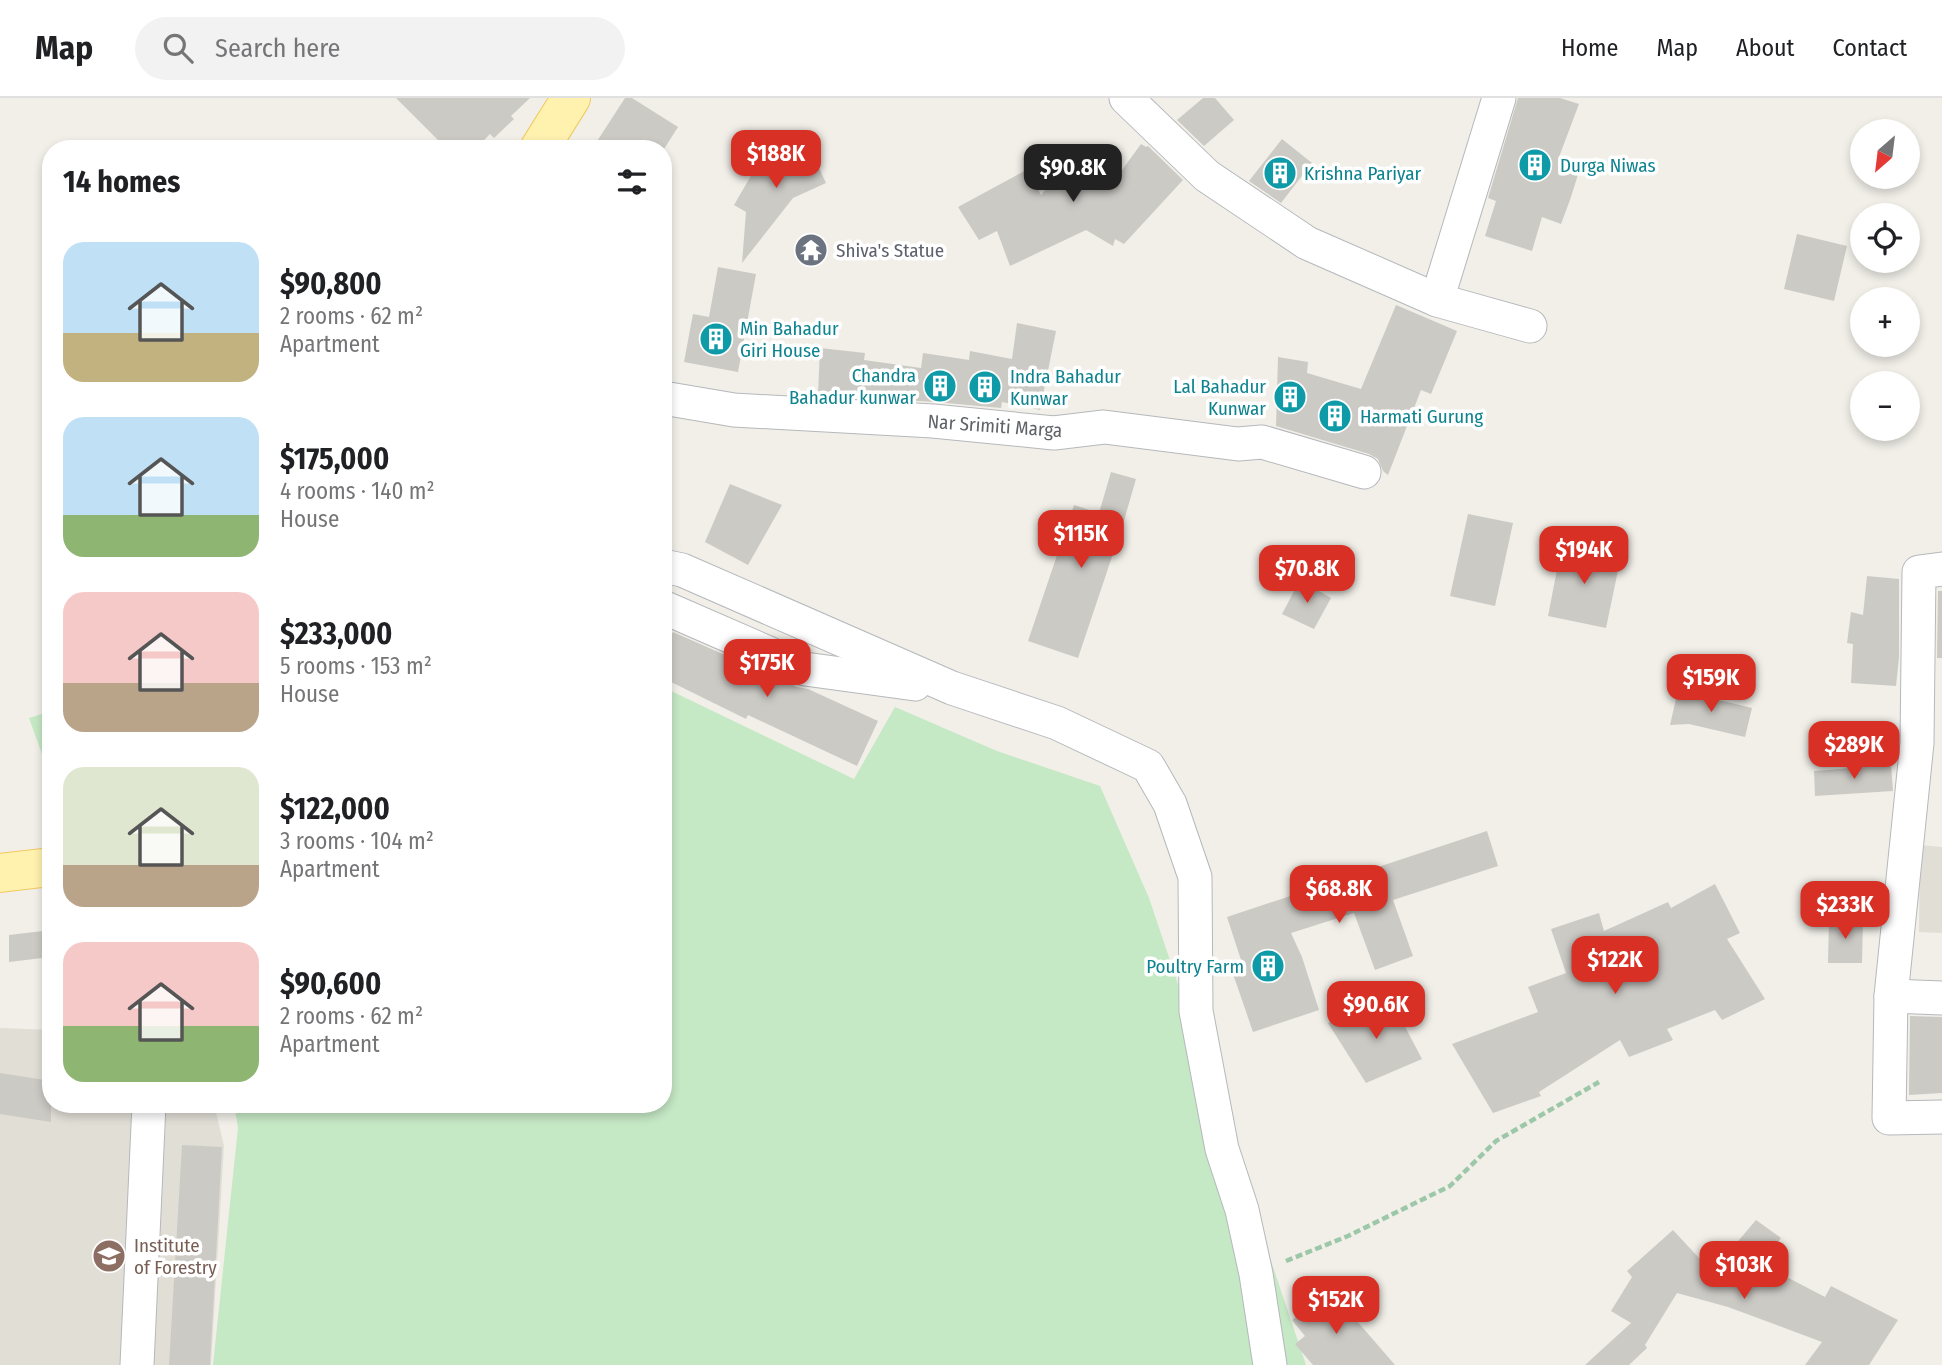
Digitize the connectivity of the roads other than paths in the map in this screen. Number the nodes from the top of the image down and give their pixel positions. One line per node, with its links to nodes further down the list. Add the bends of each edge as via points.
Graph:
1 (571, 98): 4 (main road)
2 (1126, 98): 5 (street, via 1207,176 1307,243)
3 (1499, 98): 5 (street)
4 (545, 140)
5 (1437, 300): 6 (street)
6 (1530, 326)
7 (672, 400): 8 (street, Nar Srimiti Marga, via 734,410 1054,433 1104,427 1238,444 1262,442)
8 (1364, 472)
9 (672, 568): 12 (street)
10 (1942, 569): 13 (street, via 1919,572)
11 (672, 611): 12 (street, via 805,669)
12 (952, 688): 21 (street, via 1057,723 1148,766 1170,804 1195,877 1196,1011 1222,1149 1256,1273)
13 (1929, 743): 16 (street)
14 (42, 868): 15 (main road)
15 (0, 873)
16 (1891, 996): 17 (street); 19 (street, via 1889,1118)
17 (1942, 998)
18 (149, 1113): 20 (street)
19 (1942, 1117)
20 (137, 1365)
21 (1270, 1365)

